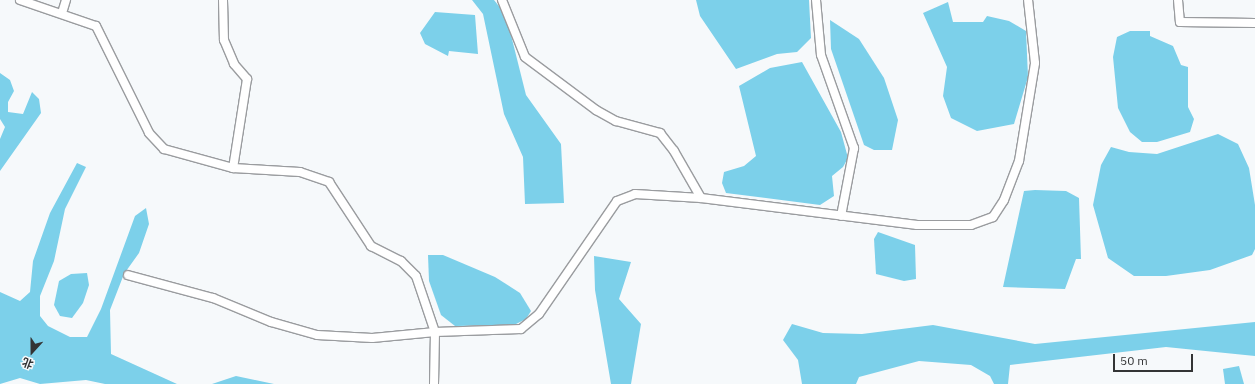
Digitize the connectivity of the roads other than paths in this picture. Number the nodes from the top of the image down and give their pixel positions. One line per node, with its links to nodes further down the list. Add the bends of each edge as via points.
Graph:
1 (20, 0): 8 (street)
2 (66, 0): 8 (street)
3 (223, 0): 10 (street, via 224,40 234,64 247,80)
4 (502, 0): 11 (street, via 525,57 596,110 616,121 660,133 674,151)
5 (816, 0): 12 (street, via 821,55 854,148)
6 (1028, 0): 12 (street, via 1035,63 1019,161 993,217 971,225 917,225)
7 (1178, 0): 9 (street, via 1180,22)
8 (62, 13): 10 (street, via 96,26 149,133 164,148)
9 (1255, 23)
10 (233, 168): 14 (street, via 300,172 329,182 371,246 401,260 416,276)
11 (700, 198): 12 (street); 14 (street, via 635,194 617,201 539,314 521,329)
12 (841, 216)
13 (128, 275): 14 (street, via 213,298 271,322 317,335 372,338)
14 (435, 332): 15 (street)
15 (434, 384)

